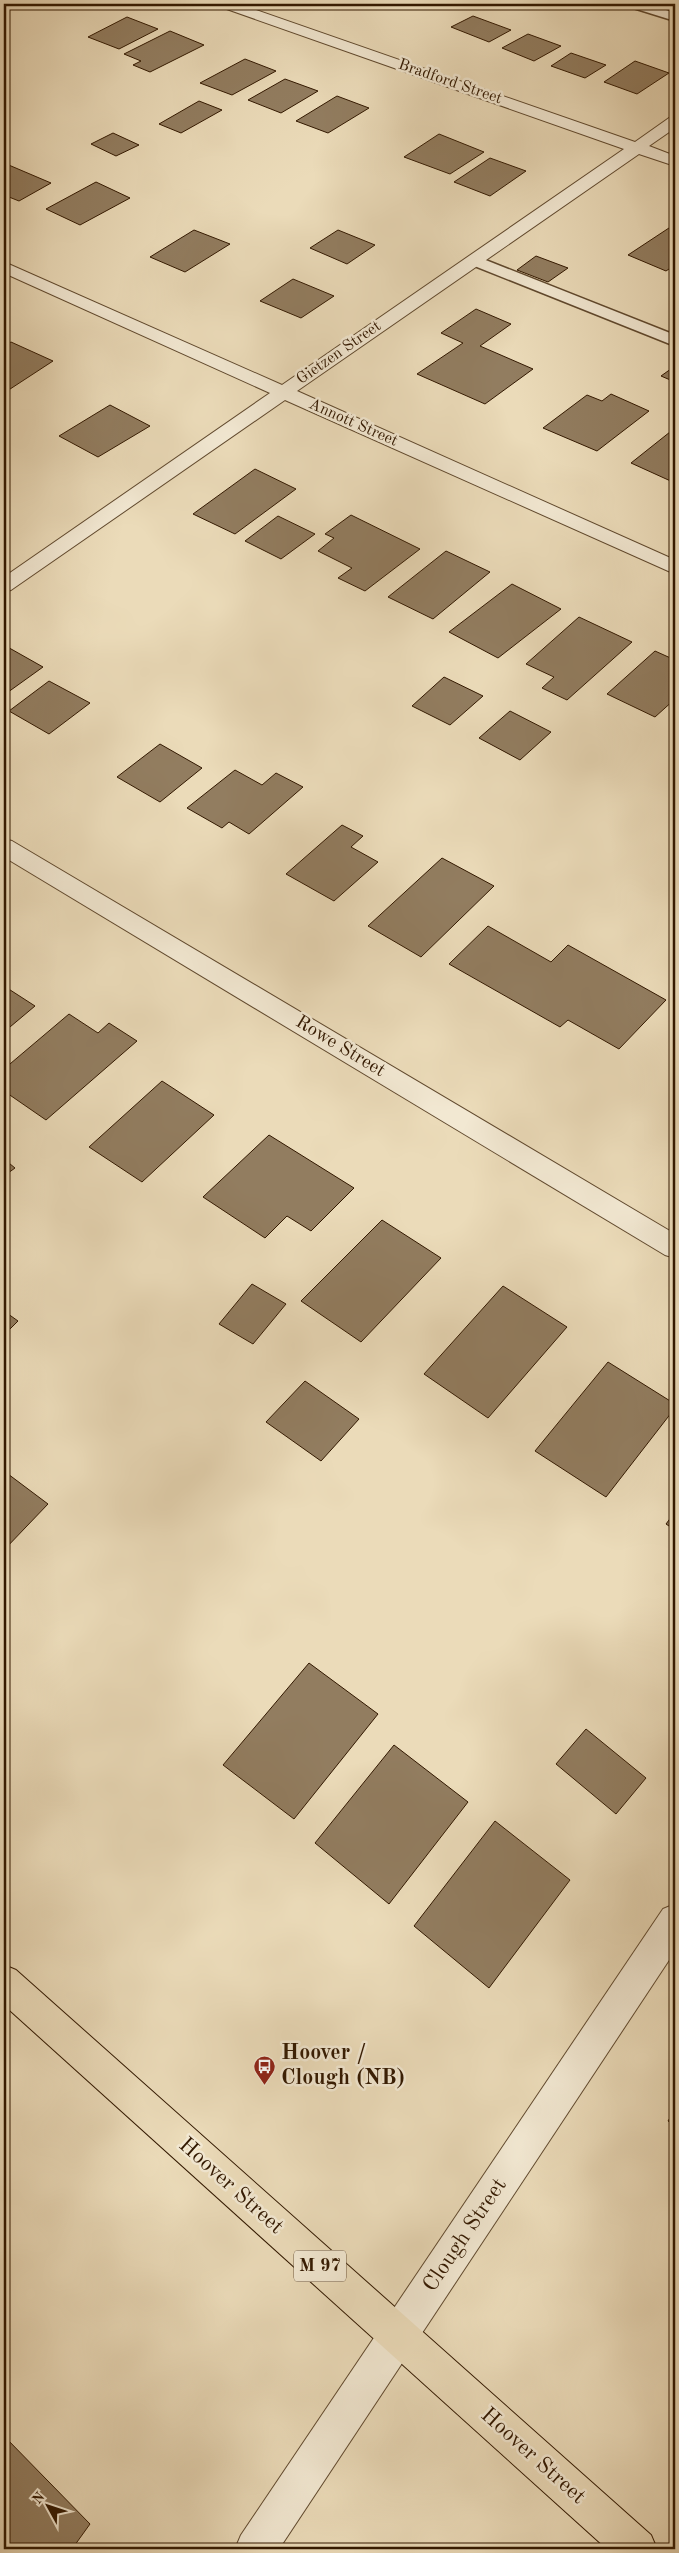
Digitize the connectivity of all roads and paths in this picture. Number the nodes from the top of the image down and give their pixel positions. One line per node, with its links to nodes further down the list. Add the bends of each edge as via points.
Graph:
1 (226, 4): 5 (street, Bradford Street)
2 (635, 4): 3 (lane)
3 (675, 17)
4 (675, 121): 5 (street, Gietzen Street)
5 (637, 148): 6 (street, Bradford Street); 7 (street, Gietzen Street)
6 (675, 161)
7 (473, 260): 9 (lane); 10 (street, Gietzen Street)
8 (4, 267): 10 (street, Annott Street)
9 (675, 341)
10 (284, 392): 11 (street, Annott Street); 12 (street, Gietzen Street)
11 (675, 568)
12 (4, 586)
13 (4, 847): 14 (street, Rowe Street)
14 (675, 1247)
15 (675, 1921): 17 (street, Clough Street)
16 (4, 1982): 17 (main road, Hoover Street / M 97)
17 (398, 2336): 18 (street, Clough Street); 19 (main road, Hoover Street / M 97)
18 (256, 2549)
19 (637, 2549)

